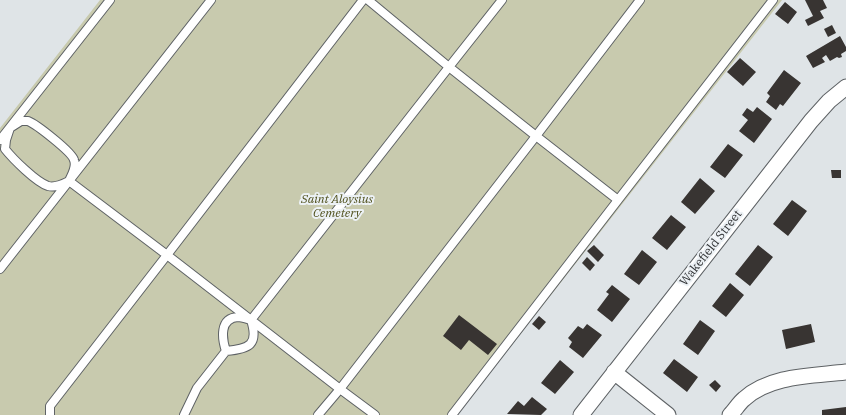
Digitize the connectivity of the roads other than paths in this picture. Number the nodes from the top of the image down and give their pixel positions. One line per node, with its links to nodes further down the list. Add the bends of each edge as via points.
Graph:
1 (110, 0): 10 (lane)
2 (211, 0): 13 (lane)
3 (363, 0): 15 (lane)
4 (368, 0): 8 (lane)
5 (502, 0): 8 (lane)
6 (640, 0): 11 (lane)
7 (772, 0): 14 (lane)
8 (449, 67): 11 (lane); 17 (lane)
9 (846, 87): 19 (street, Wakefield Street, via 811,121)
10 (10, 128): 12 (lane); 13 (lane, via 5,150 11,156 49,186 58,186); 13 (lane, via 21,121 27,121 69,152 74,158 75,166)
11 (536, 136): 14 (lane); 21 (lane)
12 (0, 140)
13 (69, 181): 15 (lane); 16 (lane)
14 (618, 200): 26 (lane)
15 (167, 256): 17 (lane); 22 (lane, via 50,406)
16 (0, 268)
17 (251, 320): 18 (lane, via 255,332 251,343 242,350); 18 (lane, via 238,317 223,328 221,337); 21 (lane)
18 (226, 351): 23 (lane, via 198,388)
19 (614, 372): 27 (street, Wakefield Street); 28 (street)
20 (846, 372): 29 (street, via 784,380 763,386 744,398)
21 (340, 389): 24 (lane); 25 (lane)
22 (50, 415)
23 (184, 415)
24 (318, 415)
25 (375, 415)
26 (452, 415)
27 (581, 415)
28 (668, 415)
29 (730, 415)

